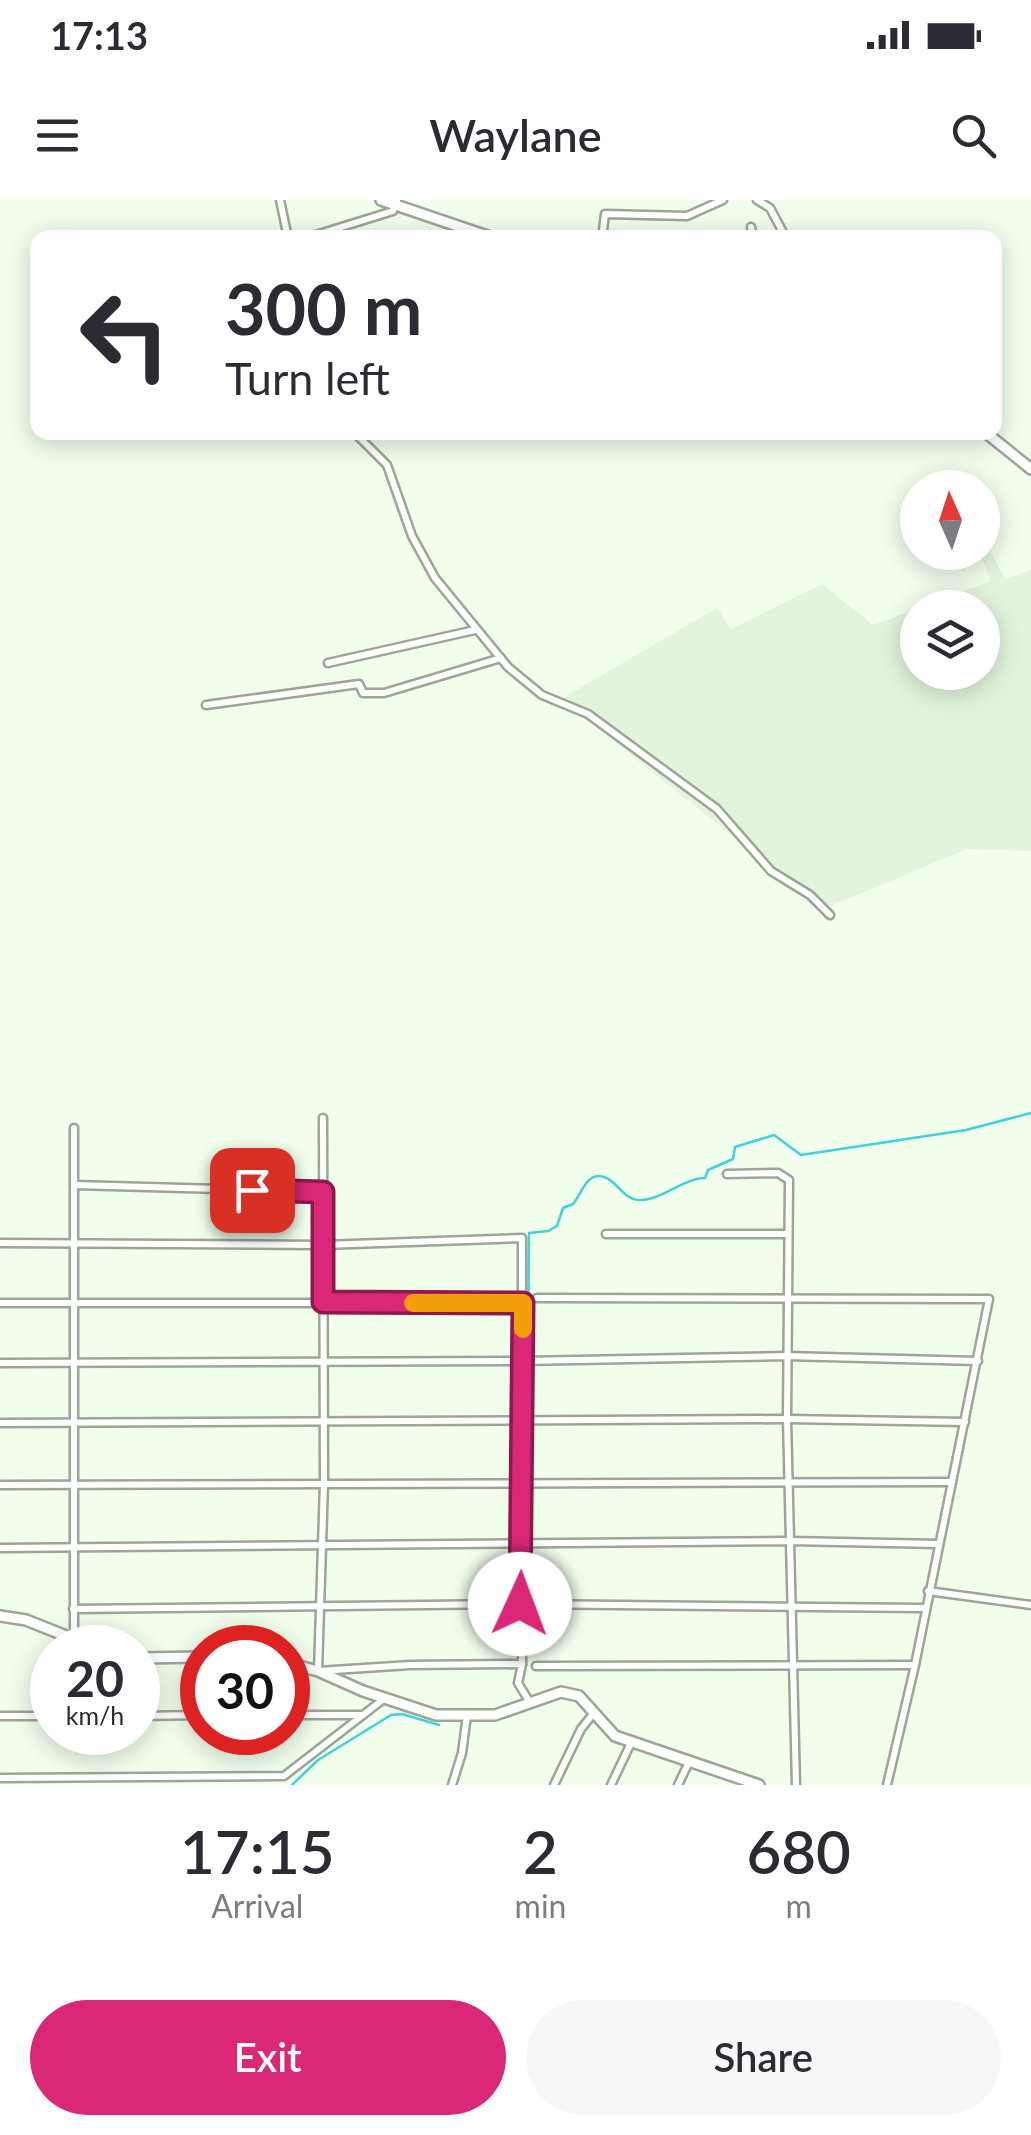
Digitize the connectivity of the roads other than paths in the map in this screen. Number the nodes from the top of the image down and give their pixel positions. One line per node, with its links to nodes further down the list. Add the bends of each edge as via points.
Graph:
1 (280, 200): 7 (street)
2 (381, 200): 5 (street)
3 (723, 200): 10 (street, via 687,216 605,214)
4 (756, 200): 12 (street, via 770,208)
5 (397, 203): 8 (street, via 393,212); 9 (street)
6 (751, 227): 11 (street)
7 (286, 230)
8 (333, 230)
9 (471, 230)
10 (603, 230)
11 (752, 230)
12 (782, 230)
13 (362, 440): 16 (street, via 387,465 412,536)
14 (995, 440): 15 (street)
15 (1031, 469)
16 (475, 630): 17 (street); 18 (street)
17 (500, 658): 19 (street, via 384,693 363,693 359,684); 20 (street, via 542,696 588,714 716,809 771,871)
18 (328, 663)
19 (206, 704)
20 (830, 915)
21 (322, 1118): 25 (street)
22 (74, 1128): 24 (street)
23 (727, 1174): 27 (street, via 784,1174)
24 (74, 1185): 25 (street); 29 (street)
25 (323, 1192): 30 (street)
26 (606, 1234): 27 (street)
27 (788, 1234): 32 (street)
28 (0, 1243): 29 (street)
29 (72, 1245): 30 (street); 33 (street)
30 (323, 1245): 34 (street); 36 (street, via 522,1238)
31 (536, 1298): 32 (street)
32 (788, 1298): 37 (street); 39 (street, via 990,1299)
33 (72, 1302): 34 (street); 35 (street); 41 (street)
34 (323, 1302): 36 (street); 42 (street)
35 (0, 1303)
36 (523, 1303): 38 (street)
37 (786, 1356): 38 (street); 39 (street); 43 (street)
38 (523, 1361): 42 (street); 44 (street)
39 (978, 1361): 45 (street)
40 (0, 1362): 41 (street)
41 (74, 1362): 42 (street); 47 (street)
42 (324, 1362): 48 (street)
43 (786, 1419): 44 (street); 45 (street); 49 (street)
44 (524, 1422): 48 (street); 50 (street)
45 (965, 1422): 51 (street)
46 (0, 1423): 47 (street)
47 (72, 1423): 48 (street); 54 (street)
48 (323, 1423): 52 (street)
49 (789, 1480): 50 (street); 51 (street); 55 (street)
50 (522, 1482): 52 (street); 56 (street)
51 (952, 1482): 57 (street)
52 (324, 1484): 54 (street); 58 (street)
53 (0, 1485): 54 (street)
54 (73, 1486): 60 (street)
55 (790, 1541): 56 (street); 57 (street); 64 (street)
56 (523, 1544): 58 (street); 63 (street)
57 (938, 1544): 61 (street)
58 (322, 1546): 60 (street); 62 (street)
59 (0, 1548): 60 (street)
60 (73, 1550): 67 (street)
61 (928, 1590): 65 (street); 66 (street)
62 (320, 1604): 63 (street); 67 (street); 76 (street)
63 (520, 1604): 64 (street); 71 (street)
64 (793, 1606): 66 (street); 74 (street)
65 (1031, 1606)
66 (924, 1608): 72 (street)
67 (72, 1609): 70 (street)
68 (0, 1616): 69 (street)
69 (39, 1625)
70 (73, 1625)
71 (522, 1664): 76 (street); 77 (street)
72 (915, 1665): 74 (street); 94 (street)
73 (536, 1666): 74 (street)
74 (794, 1667): 93 (street)
75 (310, 1668): 76 (street)
76 (318, 1670): 78 (street)
77 (524, 1694): 79 (street, via 579,1696); 84 (street, via 495,1715)
78 (386, 1698): 81 (street); 84 (street, via 436,1715)
79 (592, 1714): 85 (street); 90 (street)
80 (310, 1715): 81 (street)
81 (363, 1715): 87 (street, via 284,1776)
82 (0, 1716): 83 (street)
83 (30, 1716)
84 (468, 1716): 89 (street)
85 (631, 1742): 86 (street); 88 (street)
86 (690, 1760): 91 (street); 92 (street)
87 (0, 1778)
88 (614, 1784)
89 (452, 1785)
90 (554, 1785)
91 (678, 1785)
92 (759, 1785)
93 (796, 1785)
94 (887, 1785)

